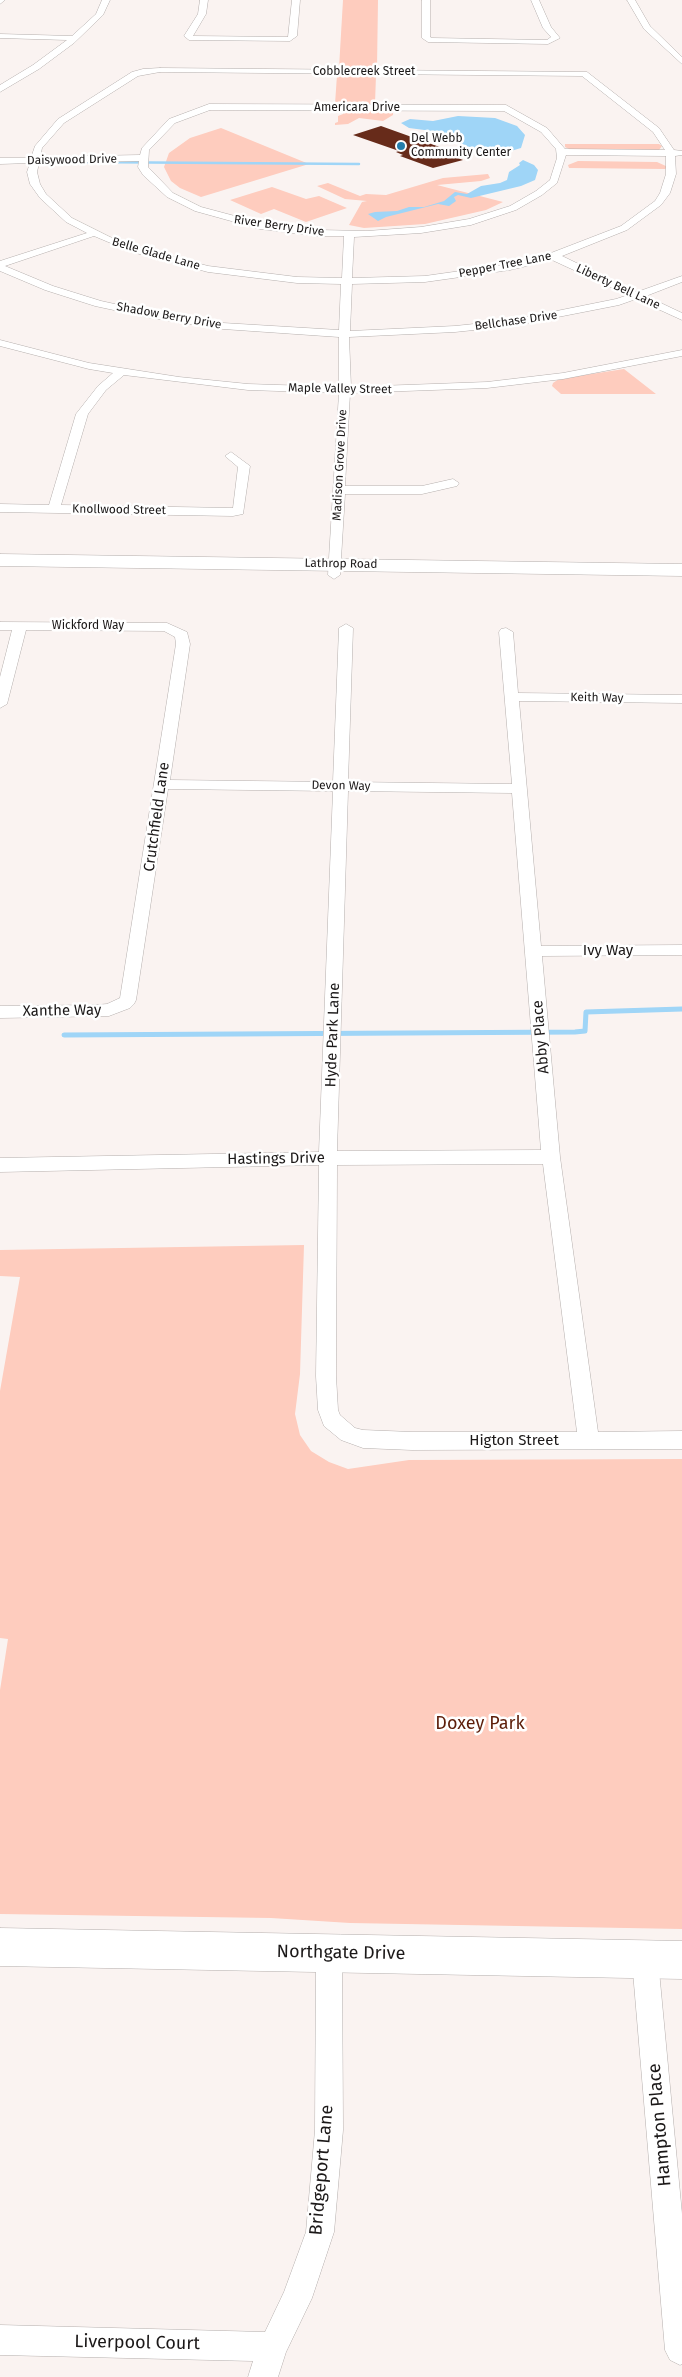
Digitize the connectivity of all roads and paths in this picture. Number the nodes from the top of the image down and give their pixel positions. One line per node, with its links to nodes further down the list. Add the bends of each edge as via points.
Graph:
1 (106, 0): 8 (street, via 100,15)
2 (204, 0): 3 (street, via 202,14 188,36 192,38 290,39 293,36)
3 (296, 0)
4 (426, 0): 5 (street, via 426,38 431,40 548,42 556,38 547,28)
5 (535, 0)
6 (631, 0): 9 (street, via 647,27)
7 (0, 36): 8 (street)
8 (74, 38): 10 (street)
9 (682, 62)
10 (0, 89)
11 (682, 153): 13 (street)
12 (562, 155): 13 (street); 14 (street, Americara Drive, via 553,138 544,130 506,108 209,107 172,121 150,143); 18 (street, River Berry Drive, via 550,185 526,202 489,216 421,230)
13 (675, 157): 15 (street, Cobblecreek Street, via 656,130 584,74 143,70 61,121 38,148); 19 (street, Pepper Tree Lane, via 665,193 650,209 617,232)
14 (144, 158): 15 (street, Daisywood Drive); 18 (street, River Berry Drive, via 143,166 151,180 170,195 198,209 260,226)
15 (33, 160): 16 (street, Daisywood Drive); 17 (street, Belle Glade Lane, via 35,184 43,196 69,220)
16 (0, 161)
17 (95, 233): 20 (street); 22 (street, Belle Glade Lane, via 136,250 208,269 280,278)
18 (349, 234): 22 (street, Madison Grove Drive)
19 (553, 256): 22 (street, Pepper Tree Lane, via 510,267 425,279); 23 (street, Liberty Bell Lane)
20 (0, 266): 25 (street, Shadow Berry Drive, via 49,288 99,304 151,315 231,327)
21 (682, 279): 23 (street, Bellchase Drive)
22 (346, 281): 25 (street, Madison Grove Drive)
23 (637, 296): 24 (street, Liberty Bell Lane); 25 (street, Bellchase Drive, via 571,313 512,323 455,330)
24 (682, 318)
25 (344, 334): 29 (street, Madison Grove Drive)
26 (2, 346): 28 (street, Maple Valley Street)
27 (682, 353): 29 (street, Maple Valley Street, via 563,376 487,385)
28 (122, 371): 29 (street, Maple Valley Street, via 248,387); 34 (street, via 102,388 82,414)
29 (345, 390): 32 (street, Madison Grove Drive)
30 (231, 456): 35 (street, via 244,466)
31 (453, 483): 32 (street, via 422,490)
32 (339, 490): 37 (street, Madison Grove Drive)
33 (0, 508): 34 (street, Knollwood Street)
34 (54, 509): 35 (street, Knollwood Street)
35 (239, 511)
36 (0, 560): 37 (main road, Lathrop Road)
37 (334, 570): 38 (main road, Lathrop Road); 39 (main road, Lathrop Road); 40 (main road, Lathrop Road)
38 (682, 570)
39 (0, 571)
40 (682, 579)
41 (0, 626): 42 (street, Wickford Way)
42 (20, 626): 44 (street, Wickford Way, via 150,626); 48 (street)
43 (346, 628): 50 (street, Hyde Park Lane)
44 (176, 630): 49 (street, Crutchfield Lane, via 182,634 183,644)
45 (506, 632): 46 (street, Abby Place)
46 (512, 697): 47 (street, Keith Way); 51 (street, Abby Place)
47 (682, 699)
48 (0, 704)
49 (162, 784): 50 (street, Devon Way); 54 (street, Crutchfield Lane, via 132,985)
50 (341, 786): 51 (street, Devon Way); 57 (street, Hyde Park Lane)
51 (520, 789): 53 (street, Abby Place)
52 (682, 950): 53 (street, Ivy Way)
53 (534, 951): 56 (street, Abby Place)
54 (124, 1004): 55 (street, Xanthe Way, via 96,1011)
55 (0, 1012)
56 (551, 1157): 57 (street, Hastings Drive); 60 (street, Abby Place)
57 (328, 1158): 58 (street, Hastings Drive); 59 (street, Hyde Park Lane, via 328,1410 331,1420)
58 (0, 1165)
59 (348, 1434): 60 (street, Higton Street, via 363,1439 412,1442)
60 (589, 1440): 61 (street, Higton Street)
61 (682, 1440)
62 (0, 1946): 63 (main road, Northgate Drive)
63 (329, 1952): 64 (main road, Northgate Drive); 67 (street, Bridgeport Lane, via 329,2130 320,2232 297,2298)
64 (645, 1960): 65 (main road, Northgate Drive); 68 (street, Hampton Place)
65 (682, 1960)
66 (0, 2340): 67 (street, Liverpool Court)
67 (273, 2347): 69 (street, Bridgeport Lane)
68 (680, 2350)
69 (263, 2377)

